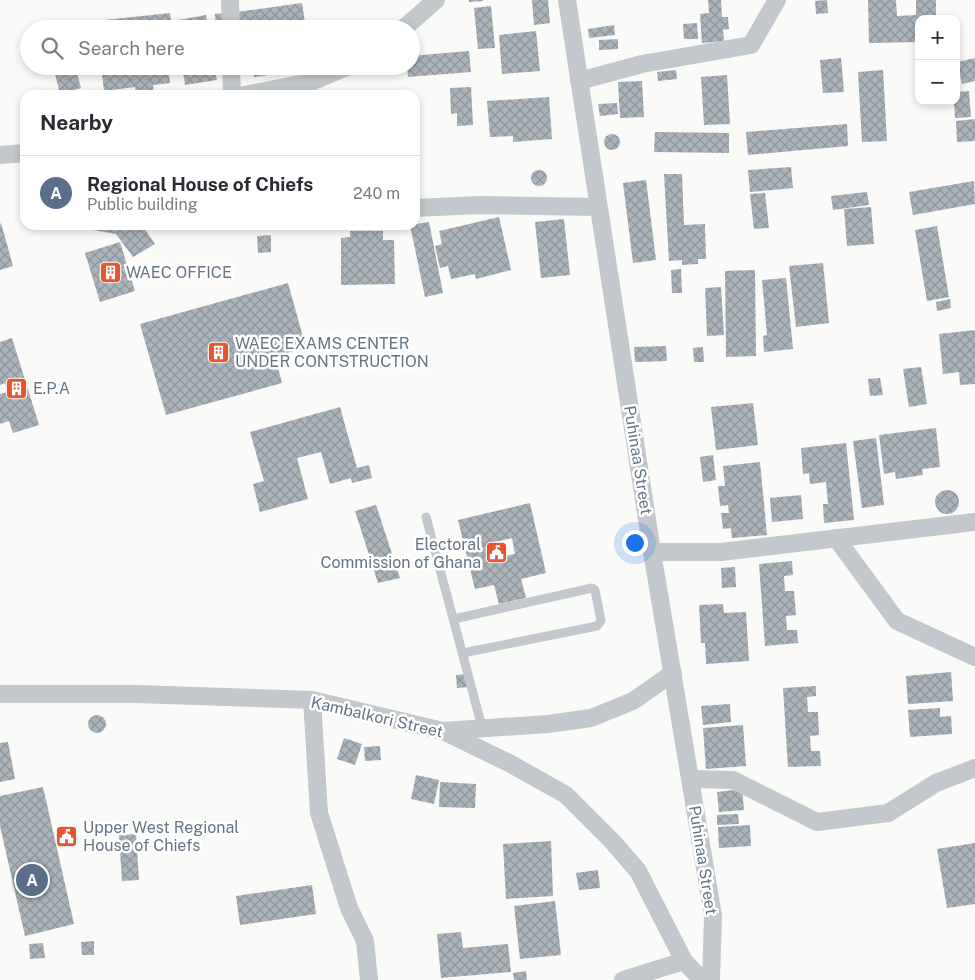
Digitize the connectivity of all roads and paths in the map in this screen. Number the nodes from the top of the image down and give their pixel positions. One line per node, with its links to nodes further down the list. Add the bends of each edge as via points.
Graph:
1 (230, 0): 5 (street)
2 (436, 0): 6 (street)
3 (567, 0): 9 (street, Puhinaa Street)
4 (777, 0): 9 (street, via 751,45 642,64)
5 (231, 20)
6 (413, 20)
7 (231, 75): 10 (street)
8 (328, 75): 11 (street, via 311,82)
9 (579, 81): 14 (street, Puhinaa Street)
10 (232, 90)
11 (270, 90)
12 (20, 153): 13 (street)
13 (0, 155)
14 (598, 207): 15 (street, via 480,205); 19 (street, Puhinaa Street)
15 (420, 208)
16 (426, 517): 20 (lane)
17 (975, 522): 18 (street)
18 (836, 538): 19 (street, via 721,552); 22 (street, via 897,620)
19 (652, 552): 23 (street, Puhinaa Street)
20 (454, 619): 21 (lane); 21 (lane, via 592,588 595,590 601,621 598,626)
21 (463, 653): 26 (lane)
22 (975, 657)
23 (672, 673): 26 (street, via 633,701 590,718); 29 (street, Puhinaa Street)
24 (0, 694): 25 (street, Kambalkori Street, via 136,694)
25 (312, 700): 27 (street, Kambalkori Street); 31 (street, via 319,813 349,908 365,941)
26 (482, 728): 27 (street)
27 (443, 731): 30 (street, Kambalkori Street, via 566,795 638,871)
28 (975, 768): 29 (street, via 936,783 888,813 817,822 733,780)
29 (691, 779): 34 (street, Puhinaa Street, via 713,916)
30 (684, 962): 32 (street); 33 (street, Kambalkori Street)
31 (369, 980)
32 (623, 980)
33 (702, 980)
34 (710, 980)

